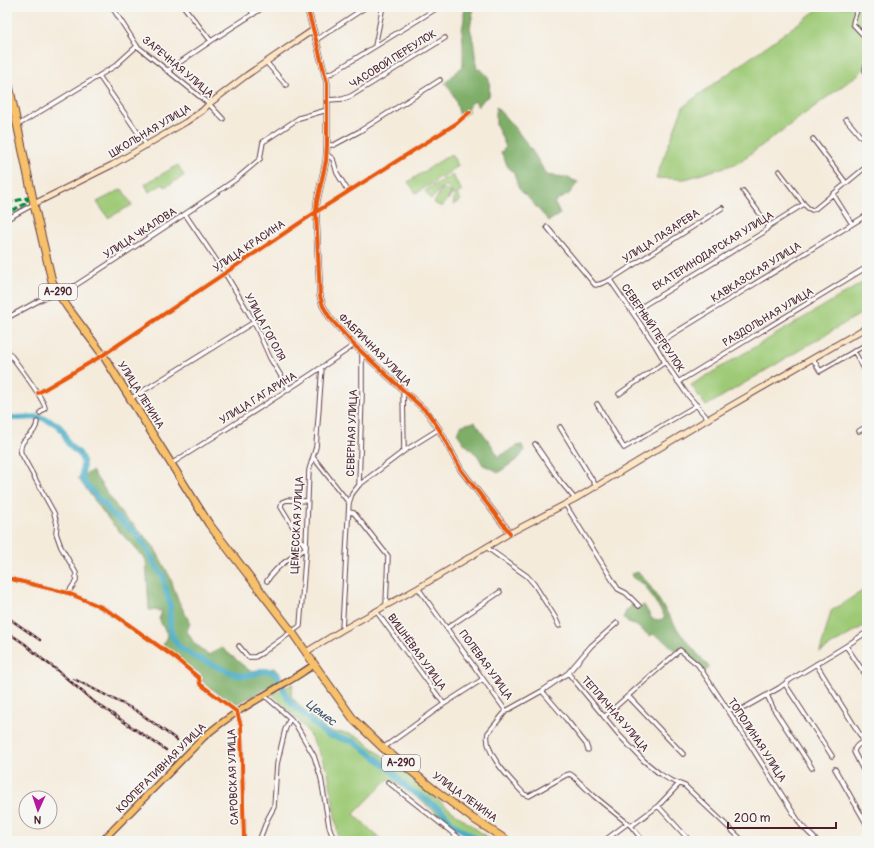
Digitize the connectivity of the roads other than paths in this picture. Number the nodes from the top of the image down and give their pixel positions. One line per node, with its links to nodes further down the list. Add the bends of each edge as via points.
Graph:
1 (112, 7): 16 (street, ЗАРЕЧНАЯ УЛИЦА)
2 (184, 7): 15 (street)
3 (248, 7): 10 (street)
4 (264, 7): 10 (street)
5 (306, 7): 11 (street, ФАБРИЧНАЯ УЛИЦА)
6 (366, 7): 14 (street)
7 (382, 7): 17 (street)
8 (439, 7): 17 (street)
9 (856, 7): 13 (street, via 853,24)
10 (254, 14): 15 (street)
11 (313, 30): 14 (street, ФАБРИЧНАЯ УЛИЦА); 18 (street, ШКОЛЬНАЯ УЛИЦА)
12 (445, 38): 27 (street, ЧАСОВОЙ ПЕРЕУЛОК, via 351,96)
13 (867, 39)
14 (316, 40): 21 (street, ФАБРИЧНАЯ УЛИЦА)
15 (212, 41): 20 (street)
16 (137, 46): 20 (street, ЗАРЕЧНАЯ УЛИЦА); 23 (street, via 115,66)
17 (375, 46): 21 (street, via 332,73)
18 (266, 62): 26 (street); 28 (street, ШКОЛЬНАЯ УЛИЦА)
19 (866, 65): 24 (street)
20 (168, 71): 28 (street, ЗАРЕЧНАЯ УЛИЦА)
21 (325, 74): 27 (street, ФАБРИЧНАЯ УЛИЦА)
22 (7, 76): 33 (highway, УЛИЦА ЛЕНИНА / А-290)
23 (99, 76): 33 (street); 37 (street)
24 (867, 77)
25 (440, 80): 36 (street, via 360,131 334,145)
26 (286, 85)
27 (327, 100): 29 (street, ФАБРИЧНАЯ УЛИЦА)
28 (209, 104): 31 (street, ЗАРЕЧНАЯ УЛИЦА); 37 (street, ШКОЛЬНАЯ УЛИЦА, via 186,122)
29 (327, 110): 36 (street, ФАБРИЧНАЯ УЛИЦА); 49 (street, УЛИЦА ЧКАЛОВА, via 299,118 263,142 260,159 235,180)
30 (470, 112): 42 (street, УЛИЦА КРАСИНА, via 457,123)
31 (223, 119)
32 (846, 119): 35 (street)
33 (18, 125): 45 (highway, УЛИЦА ЛЕНИНА / А-290)
34 (813, 139): 41 (street)
35 (867, 144)
36 (327, 145): 38 (street, ФАБРИЧНАЯ УЛИЦА)
37 (147, 146): 45 (street, ШКОЛЬНАЯ УЛИЦА)
38 (326, 154): 42 (street, via 333,159); 48 (street, ФАБРИЧНАЯ УЛИЦА)
39 (867, 166): 41 (street)
40 (778, 171): 46 (street)
41 (846, 183): 44 (street)
42 (348, 191): 48 (street, УЛИЦА КРАСИНА)
43 (743, 191): 53 (street)
44 (833, 194): 46 (street, via 815,209 811,210); 52 (street)
45 (34, 204): 51 (street, ШКОЛЬНАЯ УЛИЦА); 58 (highway, УЛИЦА ЛЕНИНА / А-290, via 52,281)
46 (804, 204): 53 (street, ЕКАТЕРИНОДАРСКАЯ УЛИЦА)
47 (722, 208): 57 (street, УЛИЦА ЛАЗАРЕВА)
48 (316, 212): 56 (street, УЛИЦА КРАСИНА); 63 (street, ФАБРИЧНАЯ УЛИЦА, via 320,296 330,318)
49 (185, 214): 56 (street, УЛИЦА ГОГОЛЯ); 58 (street, УЛИЦА ЧКАЛОВА, via 73,287)
50 (867, 215): 52 (street, КАВКАЗСКАЯ УЛИЦА)
51 (7, 219)
52 (852, 224): 65 (street, КАВКАЗСКАЯ УЛИЦА)
53 (769, 226): 59 (street, ЕКАТЕРИНОДАРСКАЯ УЛИЦА, via 764,232)
54 (547, 227): 57 (street, СЕВЕРНЫЙ ПЕРЕУЛОК, via 595,284)
55 (867, 267): 74 (street, РАЗДОЛЬНАЯ УЛИЦА)
56 (225, 273): 61 (street, УЛИЦА ГОГОЛЯ); 69 (street, УЛИЦА КРАСИНА)
57 (610, 280): 59 (street, СЕВЕРНЫЙ ПЕРЕУЛОК)
58 (58, 293): 60 (street, УЛИЦА ЧКАЛОВА); 69 (highway, УЛИЦА ЛЕНИНА / А-290)
59 (633, 314): 65 (street, СЕВЕРНЫЙ ПЕРЕУЛОК)
60 (7, 318)
61 (254, 322): 75 (street, УЛИЦА ГОГОЛЯ, via 270,358); 79 (street)
62 (867, 327): 70 (street)
63 (354, 344): 68 (street, ФАБРИЧНАЯ УЛИЦА); 72 (street, УЛИЦА ГАГАРИНА)
64 (867, 344): 67 (street)
65 (655, 345): 71 (street, СЕВЕРНЫЙ ПЕРЕУЛОК)
66 (7, 350): 77 (street)
67 (854, 351): 70 (street, via 820,371); 73 (street)
68 (362, 352): 76 (street, ФАБРИЧНАЯ УЛИЦА); 93 (street, СЕВЕРНАЯ УЛИЦА)
69 (103, 355): 77 (street, УЛИЦА КРАСИНА); 79 (highway, УЛИЦА ЛЕНИНА / А-290)
70 (813, 359): 83 (street)
71 (665, 362): 74 (street, СЕВЕРНЫЙ ПЕРЕУЛОК); 78 (street)
72 (322, 367): 75 (street, УЛИЦА ГАГАРИНА); 91 (street, ЦЕМЕССКАЯ УЛИЦА)
73 (867, 374)
74 (678, 382): 81 (street, СЕВЕРНЫЙ ПЕРЕУЛОК)
75 (289, 389): 92 (street, УЛИЦА ГАГАРИНА)
76 (403, 390): 87 (street, ФАБРИЧНАЯ УЛИЦА); 90 (street)
77 (38, 393): 82 (street, via 45,408)
78 (619, 394)
79 (130, 399): 92 (highway, УЛИЦА ЛЕНИНА / А-290)
80 (597, 404): 81 (street, via 624,448)
81 (697, 405): 83 (street, СЕВЕРНЫЙ ПЕРЕУЛОК)
82 (40, 413)
83 (708, 419): 94 (street)
84 (37, 422): 107 (street, via 34,431 21,443 20,448 54,512 56,534 76,573 76,582)
85 (867, 426): 88 (street)
86 (560, 427): 94 (street)
87 (440, 428): 90 (street); 100 (street, ФАБРИЧНАЯ УЛИЦА, via 461,470)
88 (859, 431)
89 (535, 444): 95 (street)
90 (404, 451): 93 (street)
91 (313, 457): 96 (street, ЦЕМЕССКАЯ УЛИЦА, via 309,470); 97 (street)
92 (171, 464): 115 (highway, УЛИЦА ЛЕНИНА / А-290, via 209,524)
93 (359, 485): 97 (street, СЕВЕРНАЯ УЛИЦА)
94 (596, 486): 95 (street)
95 (575, 499): 98 (street)
96 (307, 500): 102 (street, ЦЕМЕССКАЯ УЛИЦА); 102 (street, via 282,502 282,507)
97 (349, 503): 99 (street, СЕВЕРНАЯ УЛИЦА)
98 (565, 504): 100 (street); 109 (street, via 618,589)
99 (349, 512): 108 (street, via 354,513 388,556); 114 (street, СЕВЕРНАЯ УЛИЦА)
100 (510, 533): 101 (street)
101 (486, 547): 105 (street); 112 (street, via 527,576)
102 (306, 548): 104 (street, via 280,565); 115 (street, ЦЕМЕССКАЯ УЛИЦА, via 300,626)
103 (7, 578): 107 (street)
104 (267, 581)
105 (418, 588): 108 (street); 113 (street, ПОЛЕВАЯ УЛИЦА)
106 (500, 592): 113 (street)
107 (68, 593): 134 (street, via 99,606 174,657 199,678 200,684)
108 (386, 606): 110 (street)
109 (639, 606)
110 (376, 611): 114 (street); 131 (street, ВИШНЁВАЯ УЛИЦА)
111 (616, 623): 123 (street, via 591,646)
112 (559, 626)
113 (447, 628): 125 (street, ПОЛЕВАЯ УЛИЦА)
114 (342, 630): 120 (street)
115 (292, 632): 118 (street, via 254,656 248,657); 120 (highway, УЛИЦА ЛЕНИНА / А-290)
116 (866, 633): 117 (street); 119 (street)
117 (867, 638)
118 (239, 646)
119 (846, 646): 121 (street); 124 (street)
120 (306, 652): 122 (highway, УЛИЦА ЛЕНИНА)
121 (816, 664): 126 (street); 143 (street, via 862,738 854,752)
122 (314, 665): 128 (main road, КООПЕРАТИВНАЯ УЛИЦА); 137 (highway, УЛИЦА ЛЕНИНА / А-290, via 354,720)
123 (568, 673): 127 (street); 135 (street, ТЕПЛИЧНАЯ УЛИЦА)
124 (867, 677)
125 (484, 679): 131 (street); 133 (street, ПОЛЕВАЯ УЛИЦА)
126 (785, 684): 129 (street); 140 (street)
127 (542, 691): 133 (street); 138 (street, via 586,744)
128 (264, 695): 134 (main road, КООПЕРАТИВНАЯ УЛИЦА); 136 (street)
129 (767, 695): 132 (street, via 744,708); 141 (street)
130 (628, 696): 132 (street, ТОПОЛИНАЯ УЛИЦА, via 680,650 698,666); 135 (street); 139 (street)
131 (444, 704): 137 (street)
132 (728, 710): 159 (street, ТОПОЛИНАЯ УЛИЦА, via 801,825)
133 (506, 711): 147 (street, ПОЛЕВАЯ УЛИЦА, via 486,738 500,768 524,794 529,796 570,774)
134 (237, 713): 149 (main road, КООПЕРАТИВНАЯ УЛИЦА, via 204,737); 150 (street, САРОВСКАЯ УЛИЦА, via 241,726)
135 (604, 717): 145 (street, ТЕПЛИЧНАЯ УЛИЦА, via 644,761 660,774)
136 (290, 718): 151 (street, via 277,764 274,807); 152 (street, via 314,756)
137 (384, 748): 154 (highway, УЛИЦА ЛЕНИНА / А-290, via 460,809)
138 (588, 750)
139 (683, 754)
140 (832, 756)
141 (812, 768)
142 (835, 768): 148 (street)
143 (867, 778)
144 (388, 782): 153 (street)
145 (679, 784): 146 (street); 158 (street, ТЕПЛИЧНАЯ УЛИЦА, via 685,786)
146 (658, 806): 147 (street); 157 (street)
147 (630, 825): 155 (street); 156 (street, ПОЛЕВАЯ УЛИЦА)
148 (867, 825)
149 (102, 841)
150 (244, 841)
151 (259, 841)
152 (334, 841)
153 (463, 841)
154 (508, 841)
155 (604, 841)
156 (643, 841)
157 (690, 841)
158 (743, 841)
159 (818, 841)

